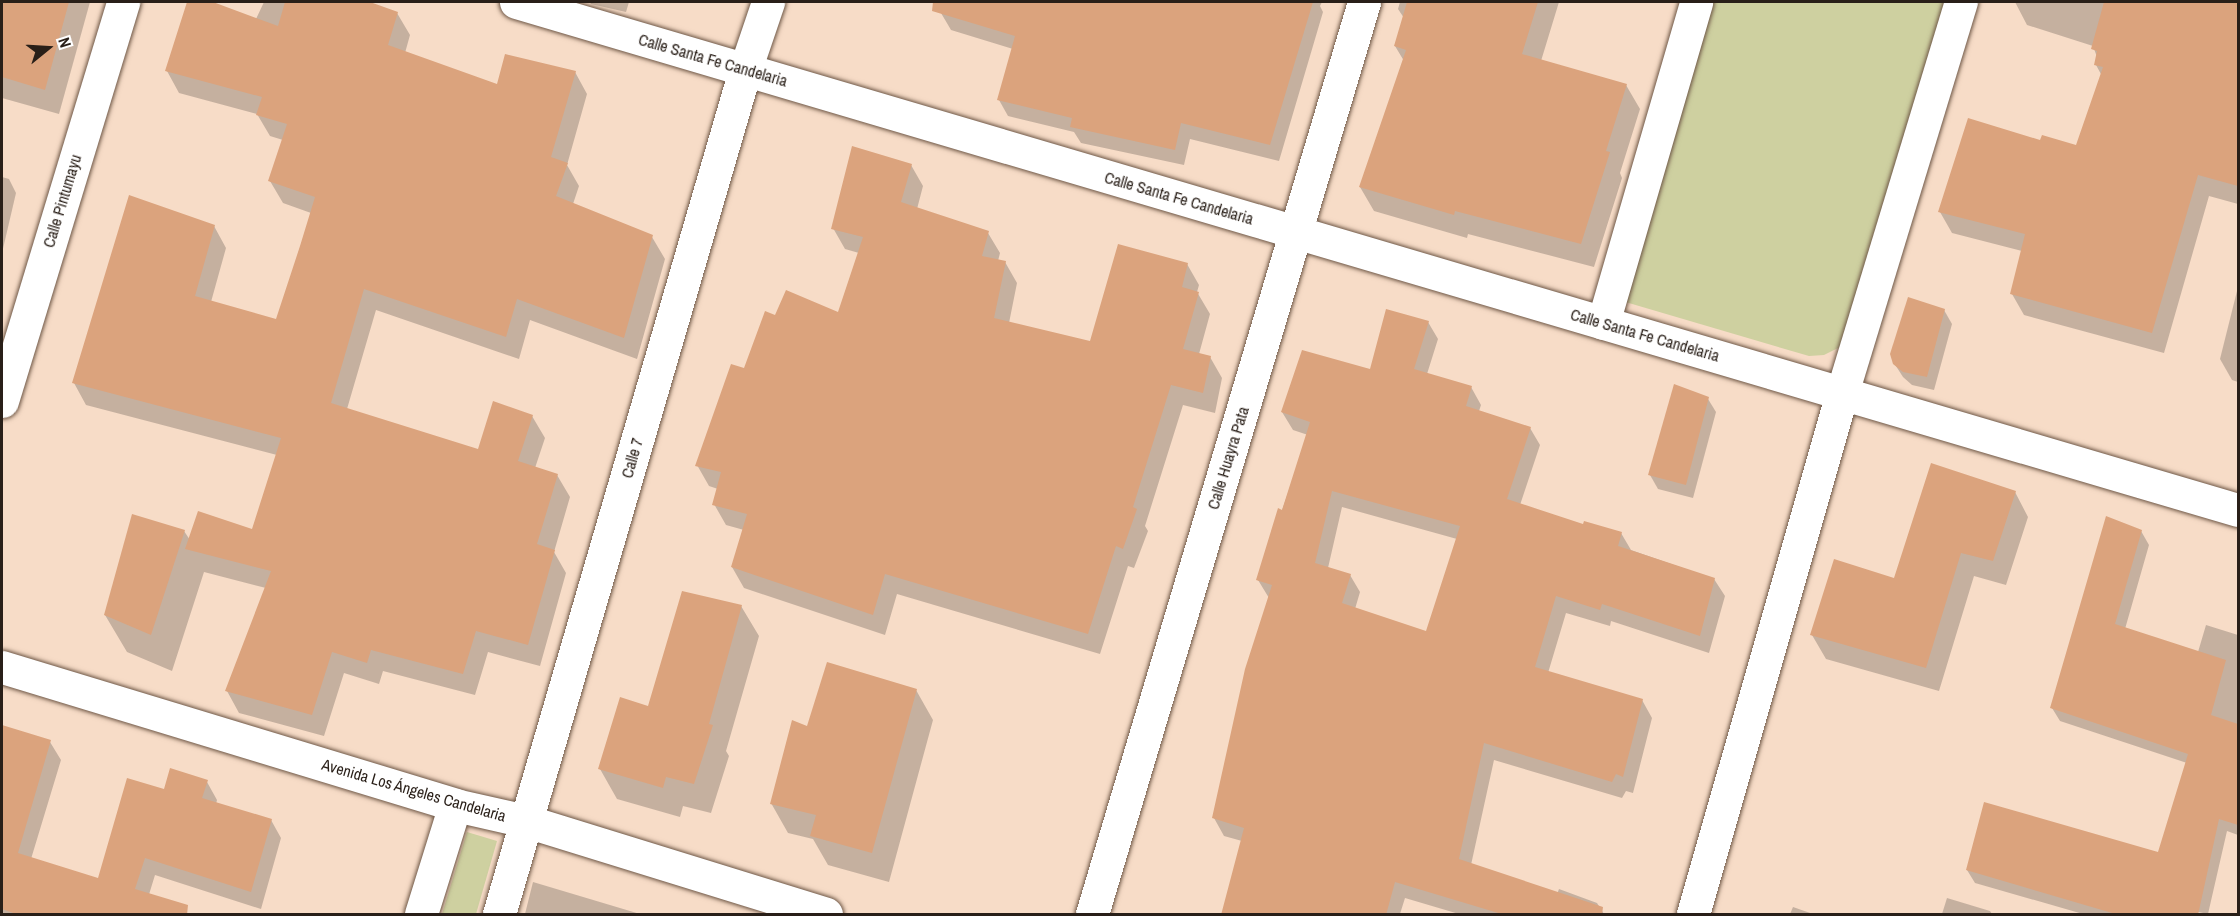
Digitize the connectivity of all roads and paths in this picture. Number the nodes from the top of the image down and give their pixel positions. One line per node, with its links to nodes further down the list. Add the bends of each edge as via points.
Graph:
1 (123, 2): 11 (street, Calle Pintumayu)
2 (516, 2): 7 (street, Calle Santa Fe Candelaria)
3 (768, 2): 7 (street, Calle 7)
4 (1364, 2): 8 (street, Calle Huayra Pata)
5 (1696, 2): 9 (street)
6 (1961, 2): 10 (street)
7 (745, 69): 8 (street, Calle Santa Fe Candelaria); 15 (street, Calle 7)
8 (1295, 232): 9 (street, Calle Santa Fe Candelaria); 19 (street, Calle Huayra Pata)
9 (1603, 323): 10 (street, Calle Santa Fe Candelaria)
10 (1842, 393): 12 (street, Calle Santa Fe Candelaria); 20 (street)
11 (2, 401)
12 (2238, 510)
13 (2, 667): 14 (street, Avenida Los Ángeles Candelaria)
14 (455, 805): 15 (street, Avenida Los Ángeles Candelaria); 16 (street)
15 (526, 821): 17 (street, Calle 7); 18 (street, Avenida Los Ángeles Candelaria)
16 (421, 915)
17 (499, 915)
18 (826, 915)
19 (1092, 915)
20 (1693, 915)

